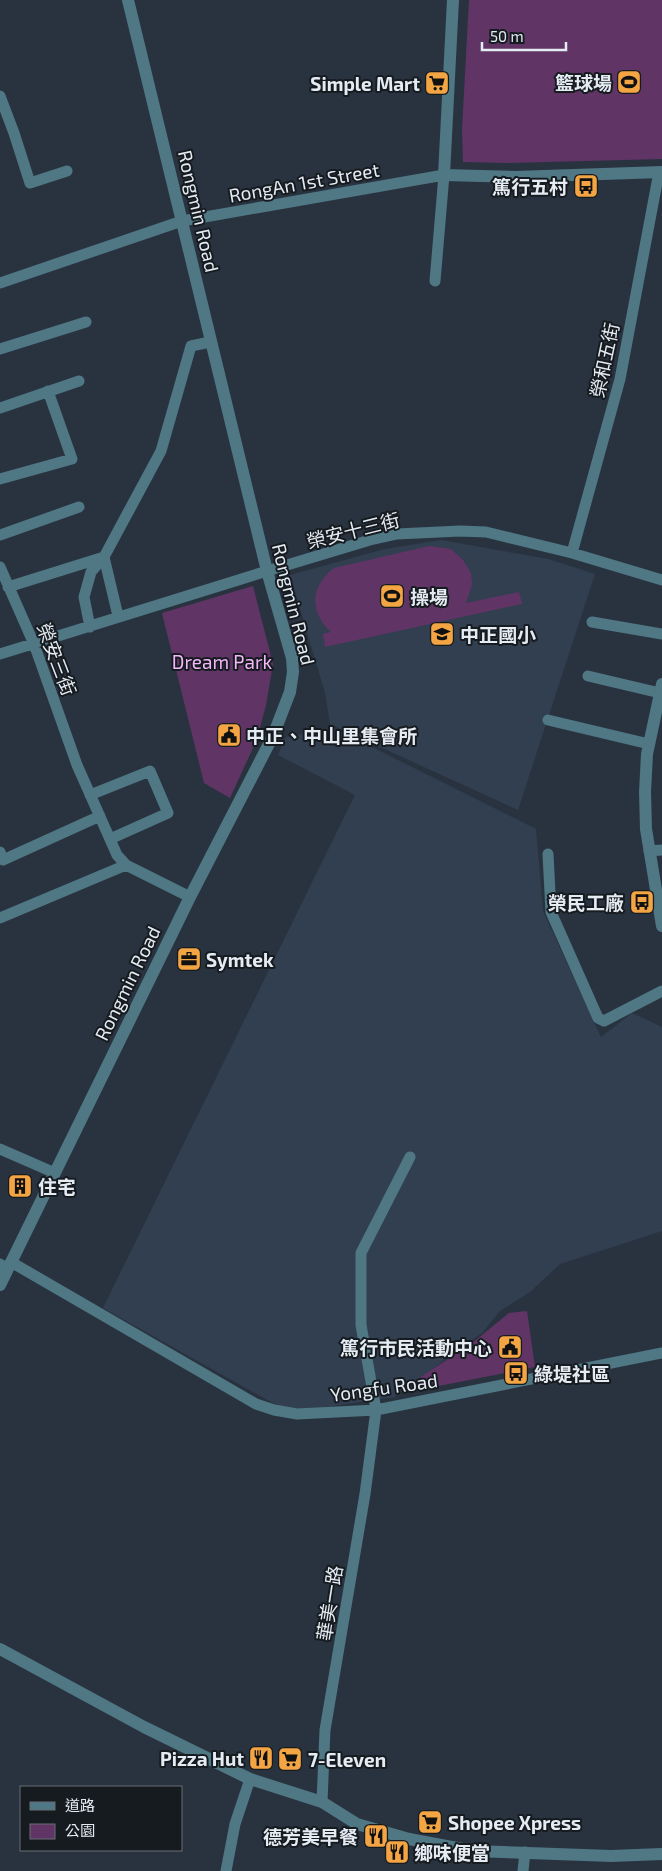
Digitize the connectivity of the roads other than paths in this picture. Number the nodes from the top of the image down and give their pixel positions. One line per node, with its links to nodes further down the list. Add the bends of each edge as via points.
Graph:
1 (128, 0): 7 (street, Rongmin Road)
2 (453, 0): 6 (street)
3 (0, 96): 4 (street, via 30,183)
4 (67, 171)
5 (661, 172): 6 (street, via 515,177); 19 (street, 榮和五街, via 620,379)
6 (444, 175): 7 (street, RongAn 1st Street); 8 (street)
7 (182, 222): 9 (street, RongAn 1st Street); 11 (street, Rongmin Road)
8 (435, 281)
9 (0, 283)
10 (86, 322): 12 (street)
11 (210, 342): 20 (street, via 191,346 161,451); 22 (street, Rongmin Road)
12 (0, 349)
13 (79, 381): 14 (street)
14 (48, 392): 15 (street); 16 (street, via 72,459)
15 (0, 408)
16 (0, 479)
17 (79, 507): 18 (street)
18 (0, 535)
19 (572, 553): 22 (street, 榮安十三街, via 486,532 397,534); 23 (street, 榮安十三街)
20 (104, 557): 24 (street); 25 (street); 27 (street, via 91,572 84,597)
21 (0, 567): 24 (street, 榮安三街)
22 (267, 571): 25 (street, 榮安十三街); 43 (street, Rongmin Road, via 292,658 290,692 273,736)
23 (662, 580)
24 (8, 587): 29 (street, 榮安三街)
25 (118, 616): 27 (street, 榮安十三街)
26 (592, 622): 28 (street)
27 (90, 627): 29 (street, 榮安十三街)
28 (662, 634)
29 (34, 644): 30 (street, 榮安十三街); 36 (street, 榮安三街)
30 (0, 654)
31 (588, 676): 32 (street)
32 (661, 688): 33 (street)
33 (660, 707): 35 (street)
34 (548, 720): 35 (street)
35 (649, 744): 39 (street, via 646,829)
36 (90, 795): 37 (street, 榮安三街); 38 (street, via 150,771 168,813)
37 (100, 816): 38 (street, 榮安三街); 41 (street)
38 (110, 839): 42 (street, 榮安三街)
39 (656, 850): 45 (street)
40 (548, 854): 46 (street, via 551,912 598,1018 604,1021)
41 (2, 856)
42 (126, 865): 43 (street); 44 (street)
43 (190, 897): 49 (street, Rongmin Road)
44 (0, 918)
45 (662, 926)
46 (662, 991)
47 (0, 1149): 49 (street)
48 (410, 1157): 53 (street, 華美一路, via 361,1253 361,1325)
49 (55, 1173): 50 (street, Rongmin Road)
50 (6, 1263): 51 (street, Rongmin Road); 53 (street, Yongfu Road, via 256,1404 297,1414)
51 (0, 1285)
52 (662, 1353): 53 (street, Yongfu Road)
53 (376, 1410): 56 (street, 華美一路, via 325,1730)
54 (0, 1649): 55 (street, via 144,1727)
55 (250, 1779): 56 (street); 59 (street, via 235,1824)
56 (322, 1802): 57 (street, via 357,1824 410,1839 473,1851)
57 (524, 1852): 58 (street, via 611,1856); 60 (street)
58 (662, 1854)
59 (226, 1871)
60 (523, 1871)

